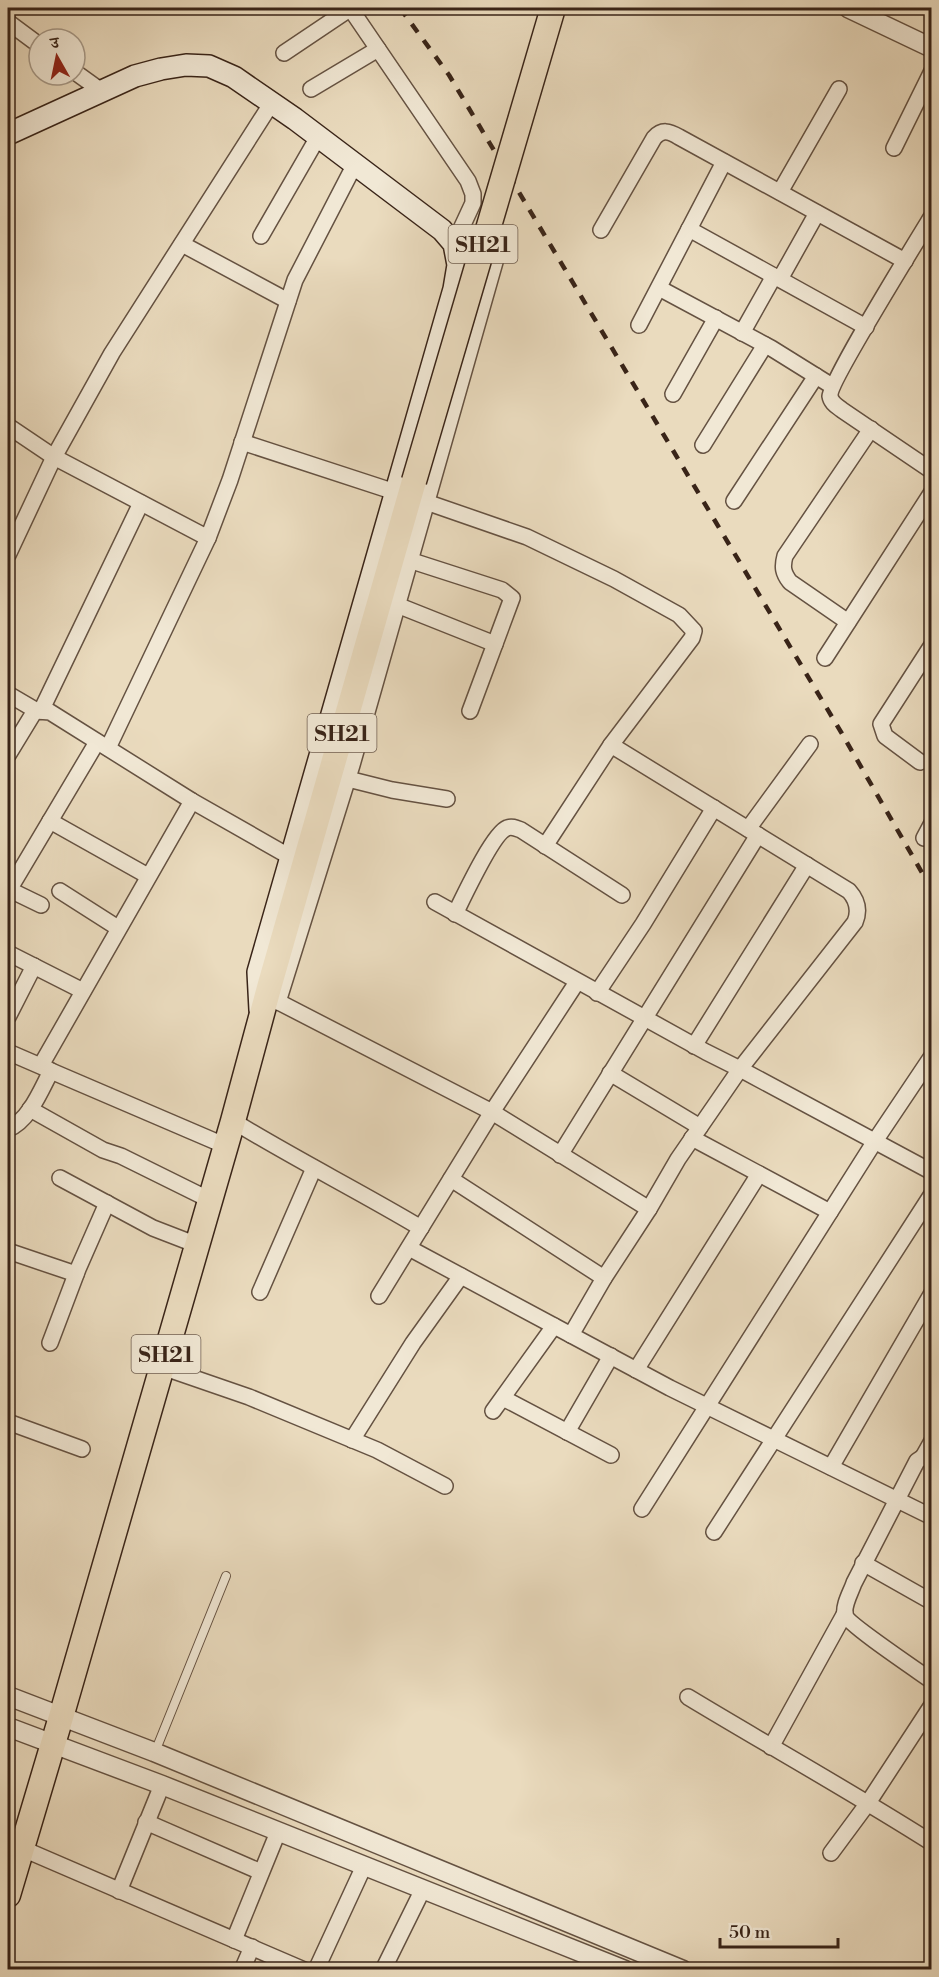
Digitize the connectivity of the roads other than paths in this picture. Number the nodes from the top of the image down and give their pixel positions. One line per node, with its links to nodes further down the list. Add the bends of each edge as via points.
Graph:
1 (350, 8): 7 (street); 8 (street)
2 (553, 8): 93 (main road, SH21, bridge, via 400,527)
3 (849, 8): 6 (street)
4 (8, 22): 5 (street)
5 (27, 36)
6 (932, 48)
7 (378, 49): 11 (street); 28 (street, via 471,188 473,203)
8 (284, 53)
9 (932, 71): 17 (street)
10 (87, 81): 13 (street)
11 (311, 89)
12 (839, 89): 20 (street)
13 (100, 90): 14 (main road, via 161,69 209,66 234,77); 15 (main road)
14 (271, 104): 16 (main road); 27 (street)
15 (8, 134)
16 (318, 137): 19 (main road); 26 (street)
17 (894, 148)
18 (724, 162): 20 (street); 23 (street); 24 (street, via 671,132 659,133)
19 (355, 164): 28 (main road, via 442,230); 32 (street)
20 (780, 192): 21 (street)
21 (817, 213): 29 (street); 30 (street)
22 (932, 216): 29 (street)
23 (689, 229): 30 (street); 31 (street)
24 (601, 230)
25 (503, 234): 50 (street)
26 (261, 236)
27 (182, 244): 32 (street); 45 (street, via 112,353)
28 (454, 244): 47 (main road, via 458,265 454,289)
29 (905, 261): 35 (street)
30 (777, 278): 35 (street); 36 (street)
31 (659, 288): 33 (street); 34 (street)
32 (288, 301): 43 (street)
33 (716, 318): 36 (street); 40 (street)
34 (639, 325)
35 (866, 327): 39 (street)
36 (742, 333): 37 (street)
37 (765, 345): 38 (street); 44 (street)
38 (816, 376): 39 (street); 49 (street)
39 (832, 386): 42 (street, via 833,403)
40 (673, 394)
41 (8, 426): 45 (street)
42 (871, 429): 46 (street); 57 (street, via 783,564 790,582)
43 (242, 442): 47 (street); 53 (street)
44 (703, 445)
45 (54, 457): 51 (street); 54 (street)
46 (932, 471)
47 (395, 492): 78 (main road)
48 (932, 492): 52 (street)
49 (734, 501)
50 (426, 502): 55 (street); 66 (street, via 527,537 659,603 679,615 694,631)
51 (141, 503): 53 (street); 62 (street)
52 (926, 514): 57 (street)
53 (208, 538): 65 (street)
54 (8, 555)
55 (409, 560): 56 (street); 58 (street, via 508,594 511,604)
56 (397, 605): 58 (street); 69 (street)
57 (848, 622): 60 (street)
58 (495, 644): 63 (street)
59 (932, 645): 68 (street, via 881,724 885,736)
60 (825, 658)
61 (8, 694): 62 (street)
62 (39, 711): 65 (street, via 56,715); 67 (street)
63 (470, 711)
64 (810, 744): 75 (street)
65 (102, 745): 71 (street); 73 (street)
66 (611, 745): 72 (street); 77 (street)
67 (8, 755)
68 (920, 762)
69 (348, 779): 70 (street); 93 (street)
70 (447, 799)
71 (192, 801): 78 (street); 80 (street)
72 (714, 808): 75 (street); 92 (street)
73 (50, 821): 80 (street); 81 (street)
74 (932, 823): 76 (street)
75 (753, 832): 79 (street); 95 (street)
76 (924, 838)
77 (545, 846): 83 (street); 86 (street, via 514,827 502,831 494,839)
78 (292, 858): 93 (main road, via 258,972)
79 (807, 865): 96 (street); 100 (street, via 849,891 856,899 858,916)
80 (148, 876): 87 (street)
81 (8, 889): 85 (street)
82 (60, 891): 87 (street)
83 (622, 895)
84 (435, 902): 86 (street)
85 (41, 905)
86 (455, 914): 90 (street)
87 (118, 928): 91 (street)
88 (8, 953): 89 (street)
89 (34, 966): 91 (street); 94 (street)
90 (577, 982): 92 (street); 103 (street)
91 (83, 992): 99 (street, via 44,1060)
92 (597, 993): 95 (street)
93 (269, 1000): 103 (street); 104 (main road, SH21)
94 (8, 1017)
95 (644, 1018): 96 (street); 101 (street)
96 (694, 1046): 100 (street)
97 (8, 1052): 99 (street)
98 (932, 1056): 107 (street)
99 (48, 1069): 102 (street); 109 (street)
100 (740, 1069): 106 (street); 107 (street)
101 (610, 1073): 106 (street); 110 (street)
102 (30, 1109): 105 (street); 117 (street, via 103,1150)
103 (492, 1112): 110 (street); 115 (street)
104 (233, 1121): 109 (main road, SH21); 111 (street)
105 (11, 1128): 108 (street)
106 (696, 1132): 113 (street); 119 (street)
107 (875, 1141): 112 (street); 120 (street)
108 (8, 1142)
109 (226, 1146): 117 (main road, SH21)
110 (560, 1155): 119 (street)
111 (314, 1168): 121 (street); 128 (street)
112 (932, 1172)
113 (759, 1174): 120 (street); 136 (street)
114 (60, 1178): 118 (street)
115 (451, 1179): 121 (street); 127 (street)
116 (932, 1194): 142 (street)
117 (210, 1200): 122 (main road, SH21)
118 (108, 1203): 122 (street, via 153,1228); 125 (street)
119 (649, 1209): 127 (street)
120 (830, 1212): 138 (street)
121 (421, 1228): 123 (street)
122 (197, 1245): 135 (main road, SH21)
123 (409, 1248): 126 (street); 130 (street)
124 (8, 1251): 125 (street)
125 (76, 1274): 133 (street)
126 (461, 1276): 131 (street); 143 (street)
127 (604, 1278): 132 (street)
128 (260, 1292)
129 (932, 1293): 148 (street)
130 (379, 1296)
131 (554, 1326): 132 (street); 137 (street)
132 (571, 1335): 134 (street)
133 (50, 1343)
134 (611, 1356): 136 (street); 141 (street)
135 (162, 1367): 143 (street, via 249,1397); 163 (main road, SH21)
136 (636, 1370): 138 (street)
137 (503, 1398): 139 (street); 141 (street)
138 (708, 1406): 142 (street); 151 (street)
139 (494, 1412)
140 (8, 1422): 145 (street)
141 (567, 1432): 146 (street)
142 (773, 1439): 148 (street); 153 (street)
143 (352, 1440): 149 (street)
144 (932, 1441): 147 (street)
145 (82, 1449)
146 (611, 1455)
147 (927, 1456): 150 (street, via 916,1461)
148 (831, 1467): 150 (street)
149 (445, 1486)
150 (897, 1499): 152 (street); 154 (street)
151 (642, 1509)
152 (932, 1517)
153 (714, 1532)
154 (864, 1563): 156 (street); 157 (street)
155 (226, 1576): 165 (lane)
156 (932, 1602)
157 (845, 1613): 158 (street, via 857,1629); 164 (street)
158 (932, 1681)
159 (8, 1695): 163 (street)
160 (688, 1697): 164 (street)
161 (932, 1706): 167 (street)
162 (8, 1727): 163 (street)
163 (56, 1731): 165 (street); 166 (street); 171 (main road, SH21)
164 (771, 1747): 167 (street)
165 (154, 1752): 185 (street)
166 (162, 1785): 168 (street); 169 (street)
167 (868, 1803): 170 (street); 172 (street)
168 (146, 1822): 174 (street); 176 (street)
169 (278, 1832): 173 (street); 174 (street)
170 (932, 1843)
171 (21, 1848): 176 (street); 177 (main road, SH21)
172 (831, 1853)
173 (364, 1866): 175 (street); 182 (street)
174 (261, 1872): 178 (street)
175 (423, 1889): 183 (street); 184 (street)
176 (119, 1891): 178 (street)
177 (8, 1895)
178 (234, 1940): 179 (street)
179 (252, 1947): 180 (street); 181 (street)
180 (242, 1970)
181 (304, 1970)
182 (316, 1970)
183 (383, 1970)
184 (625, 1970)
185 (683, 1970)

